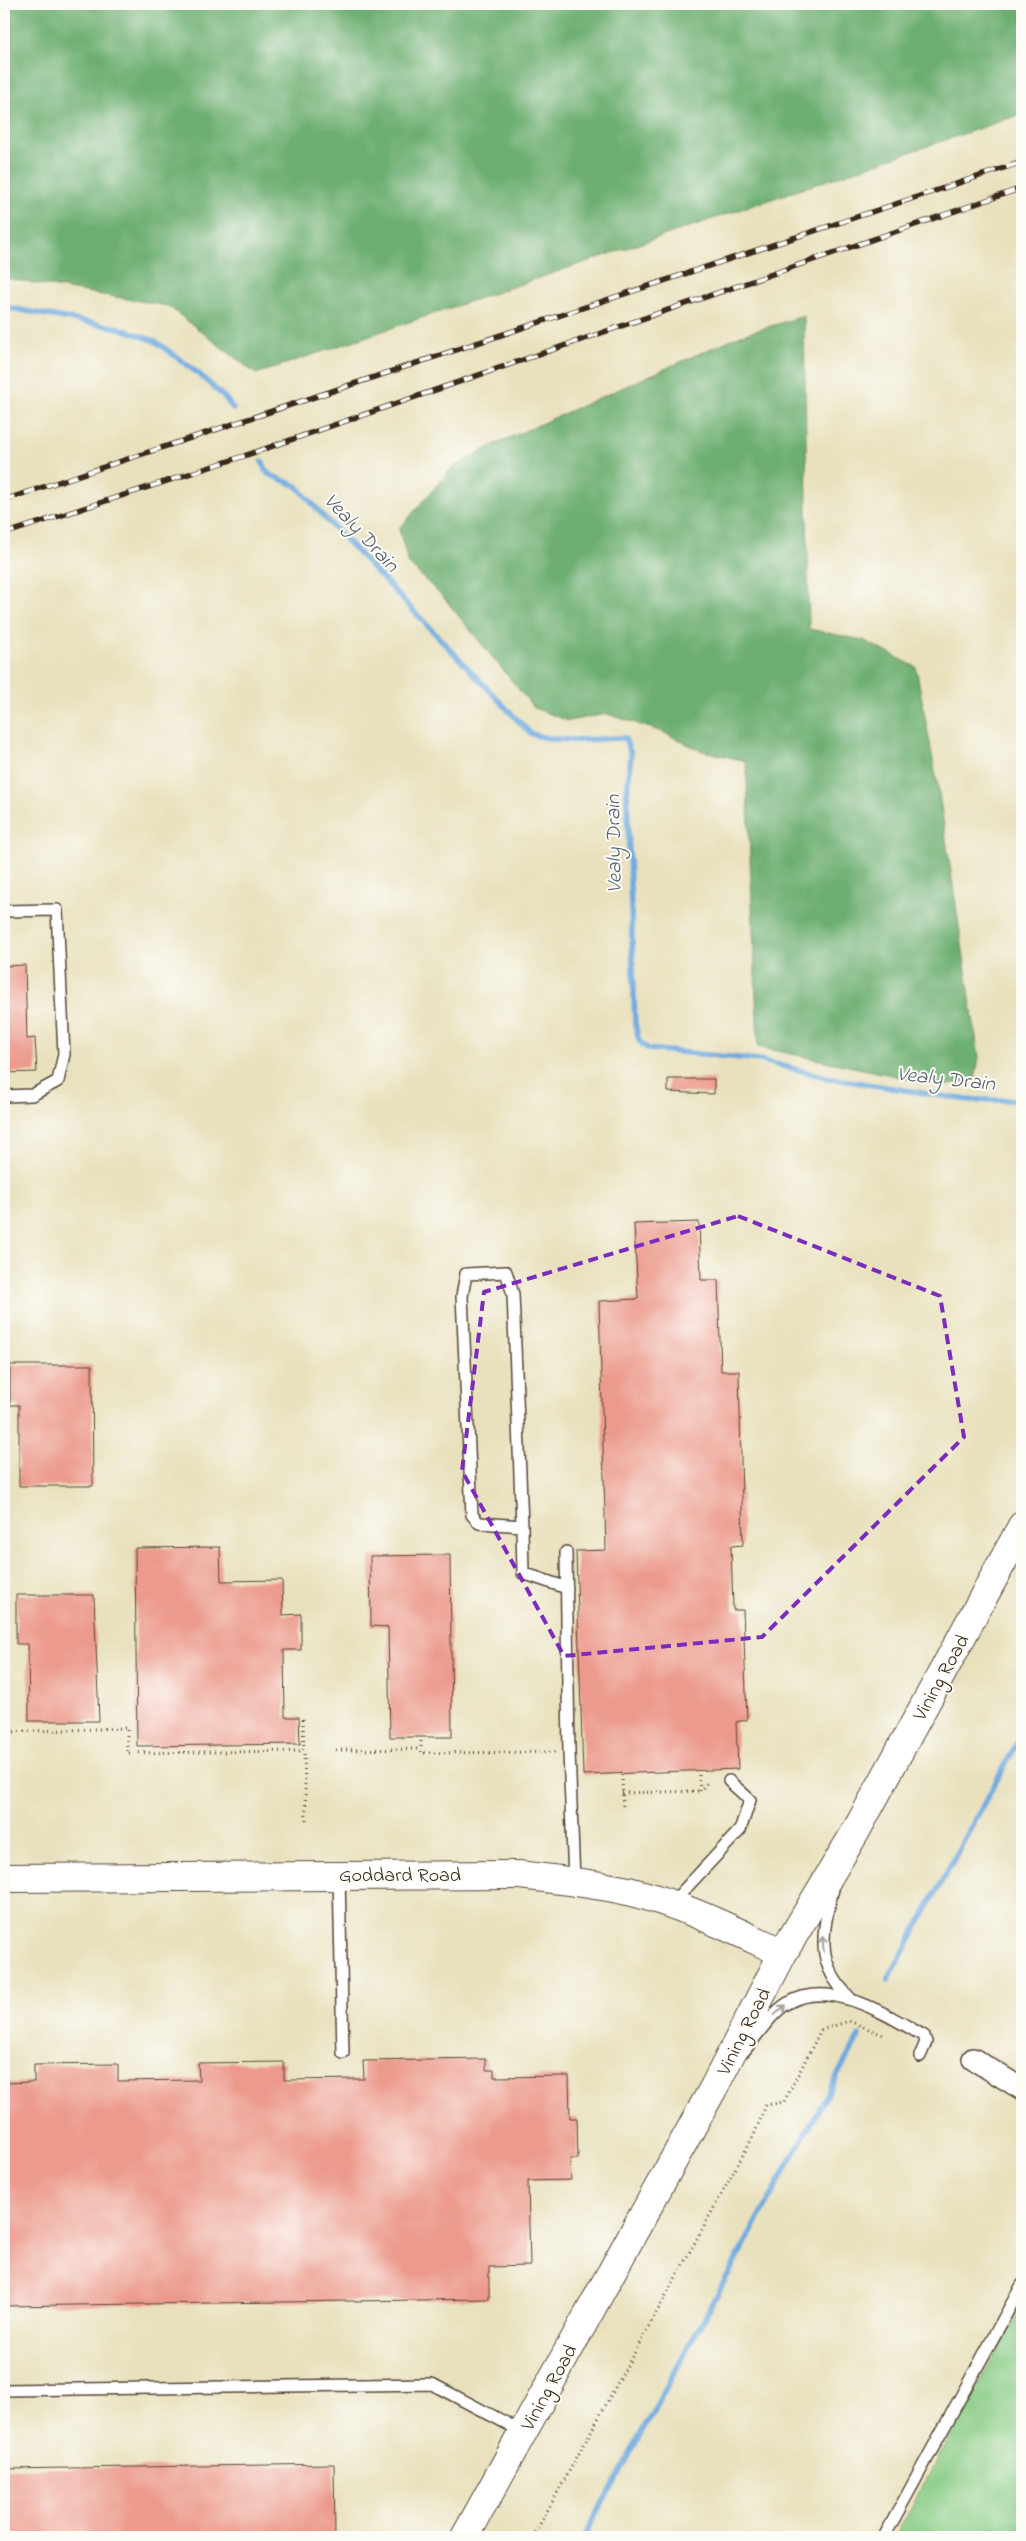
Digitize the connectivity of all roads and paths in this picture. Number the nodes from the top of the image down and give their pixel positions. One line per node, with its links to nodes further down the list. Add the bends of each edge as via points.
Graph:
1 (4, 912): 2 (lane, via 57,910 64,1054 58,1081 32,1095)
2 (4, 1096)
3 (522, 1526): 3 (lane, via 514,1294 506,1272 466,1274 462,1296 472,1515 479,1523); 6 (lane, via 523,1573)
4 (1022, 1526): 22 (main road, Vining Road)
5 (566, 1552): 6 (lane)
6 (567, 1588): 13 (lane)
7 (303, 1719): 12 (path)
8 (4, 1732): 12 (path, via 127,1728 127,1753)
9 (421, 1741): 10 (path)
10 (421, 1749): 11 (path); 13 (path, via 421,1753)
11 (336, 1750)
12 (304, 1751): 21 (path)
13 (569, 1752): 25 (lane)
14 (622, 1774): 19 (path)
15 (699, 1774): 18 (path)
16 (729, 1781): 26 (lane, via 750,1800 740,1830)
17 (707, 1783): 18 (path)
18 (700, 1791): 19 (path)
19 (622, 1793): 20 (path)
20 (623, 1806)
21 (306, 1820)
22 (842, 1855): 27 (main road, Vining Road); 28 (lane, one-way to 22, via 834,1977 822,1942)
23 (339, 1874): 24 (main road, Goddard Road); 25 (main road, Goddard Road, via 519,1874); 30 (lane)
24 (4, 1878)
25 (574, 1881): 26 (main road, Goddard Road, via 629,1891)
26 (671, 1904): 27 (main road, Goddard Road)
27 (783, 1953): 33 (main road, Vining Road)
28 (852, 2000): 31 (lane, via 924,2036 926,2042); 33 (lane, one-way to 28, via 788,2002 820,1994)
29 (886, 2036): 39 (path, via 849,2021 821,2030 784,2102 766,2105 754,2134)
30 (343, 2053)
31 (920, 2056)
32 (973, 2059): 34 (street)
33 (714, 2087): 37 (main road, Vining Road)
34 (1022, 2089)
35 (1022, 2285): 40 (lane)
36 (4, 2390): 37 (lane, via 432,2384)
37 (523, 2432): 38 (main road, Vining Road)
38 (465, 2537)
39 (533, 2537)
40 (884, 2537)

